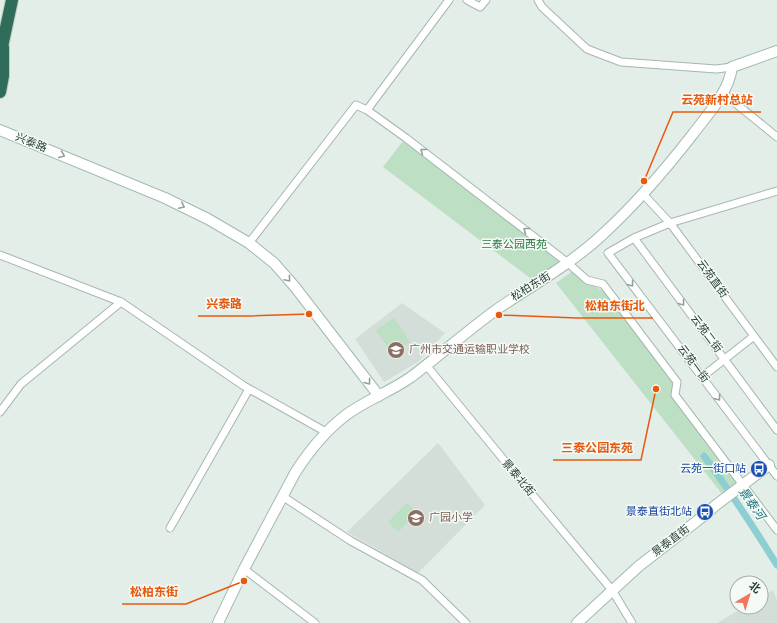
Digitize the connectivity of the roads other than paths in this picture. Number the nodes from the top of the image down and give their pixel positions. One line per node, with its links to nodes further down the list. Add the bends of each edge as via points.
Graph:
1 (12, 0): 6 (highway)
2 (449, 0): 11 (street)
3 (467, 0): 4 (street, via 480,7)
4 (486, 0)
5 (538, 0): 8 (street, via 542,7 587,49 621,62 716,69)
6 (2, 50): 9 (highway, via 3,76)
7 (777, 51): 8 (street)
8 (732, 67): 10 (street, 松柏东街)
9 (0, 92)
10 (723, 92): 13 (street); 15 (street, 松柏东街)
11 (367, 110): 18 (street, via 356,105); 20 (street, one-way to 11)
12 (0, 130): 18 (street, 兴泰路, one-way to 18, via 165,198)
13 (777, 137)
14 (777, 191): 16 (street)
15 (644, 194): 16 (street, 云苑直街); 20 (street, 松柏东街, via 602,235)
16 (670, 223): 17 (street); 22 (street, 云苑直街)
17 (634, 238): 23 (street, 云苑二街, one-way to 23); 26 (street, 云苑一街, one-way to 26, via 608,252)
18 (249, 243): 28 (street, 兴泰路, one-way to 28, via 274,263 291,282)
19 (0, 255): 21 (street)
20 (568, 263): 24 (street, 松柏东街, via 492,313); 34 (street, via 587,280 603,284 677,382 675,395)
21 (121, 302): 27 (street); 29 (street, via 21,384)
22 (754, 336): 23 (street); 25 (street, 云苑直街)
23 (724, 359): 26 (street); 30 (street, 云苑二街)
24 (426, 365): 28 (street, 松柏东街, via 400,385); 39 (street, 景泰北街)
25 (777, 367)
26 (702, 377): 32 (street, 云苑一街, one-way to 32)
27 (249, 389): 31 (street); 36 (street)
28 (379, 396): 31 (street, 松柏东街, via 346,414)
29 (0, 412)
30 (777, 430)
31 (326, 432): 35 (street, 松柏东街, via 304,459)
32 (769, 465): 33 (street, 云苑一街); 34 (street, 景泰直街)
33 (777, 476)
34 (743, 484): 37 (street); 39 (street, 景泰直街)
35 (282, 496): 38 (street, 松柏东街); 42 (street, via 351,541 422,580)
36 (170, 528)
37 (777, 530)
38 (244, 569): 40 (street, 松柏东街); 41 (street)
39 (612, 590): 43 (street, 景泰直街); 44 (street, 景泰北街)
40 (218, 623)
41 (315, 623)
42 (466, 623)
43 (577, 623)
44 (632, 623)

